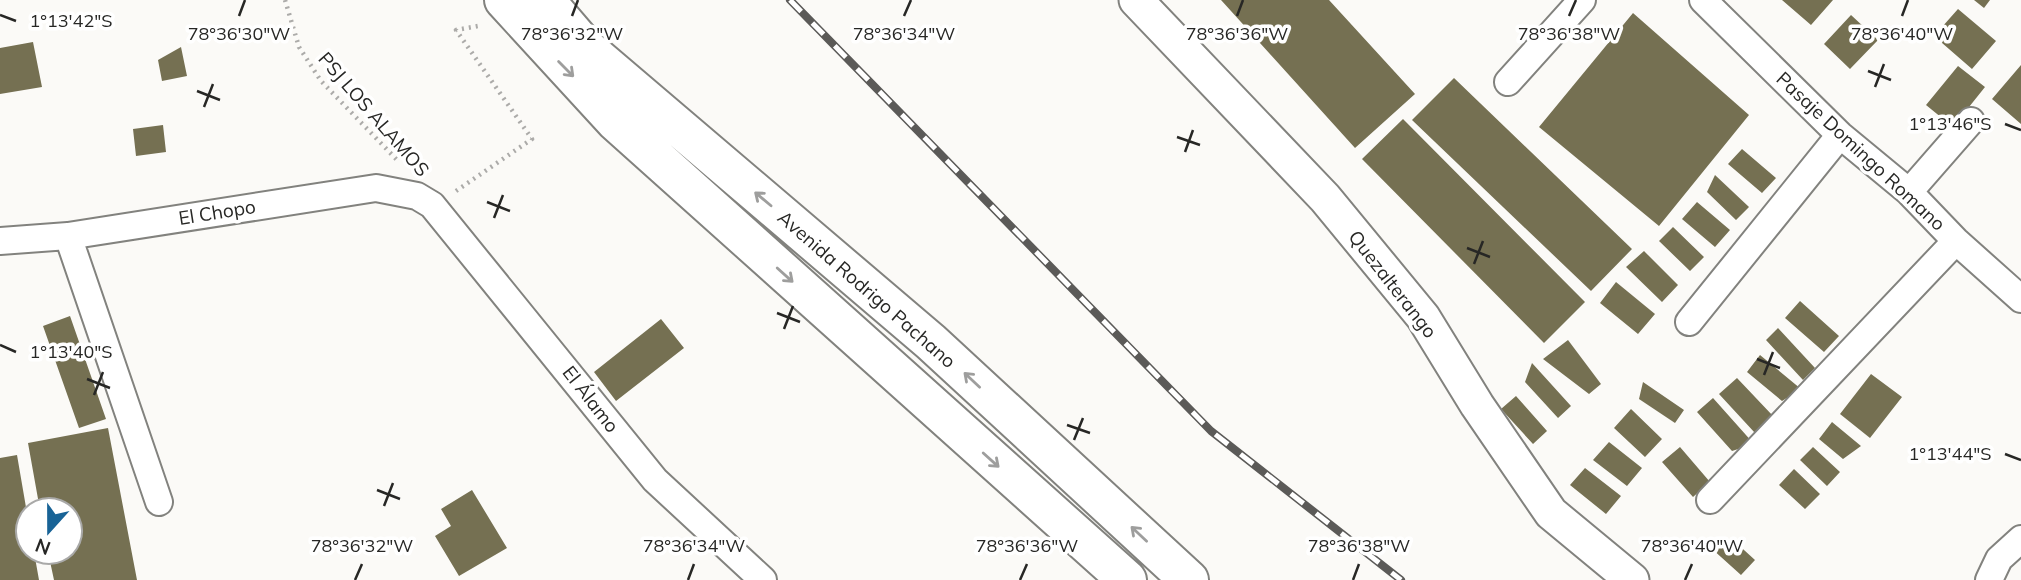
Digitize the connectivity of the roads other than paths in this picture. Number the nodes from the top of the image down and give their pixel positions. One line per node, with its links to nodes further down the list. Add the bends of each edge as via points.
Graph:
1 (1136, 0): 21 (street, Quezalterango, via 1325,198 1423,317 1551,513)
2 (1582, 0): 5 (street)
3 (1703, 0): 7 (street, Pasaje Domingo Romano)
4 (522, 6): 19 (main road, one-way to 19, via 615,121); 20 (main road, Avenida Rodrigo Pachano, one-way to 4, via 931,342 587,49)
5 (1508, 82)
6 (1971, 121): 8 (street)
7 (1839, 135): 8 (street, Pasaje Domingo Romano); 14 (street)
8 (1909, 192): 12 (street, Pasaje Domingo Romano)
9 (432, 205): 10 (street, El Chopo, via 417,196 376,188); 18 (street, El Álamo, via 656,480)
10 (68, 236): 11 (street, El Chopo); 16 (street)
11 (0, 241)
12 (1956, 241): 13 (street, Pasaje Domingo Romano); 15 (street)
13 (2021, 299)
14 (1689, 322)
15 (1710, 500)
16 (159, 502)
17 (2021, 539): 22 (street, via 1999,559)
18 (763, 580)
19 (1126, 580)
20 (1189, 580)
21 (1632, 580)
22 (1989, 580)

